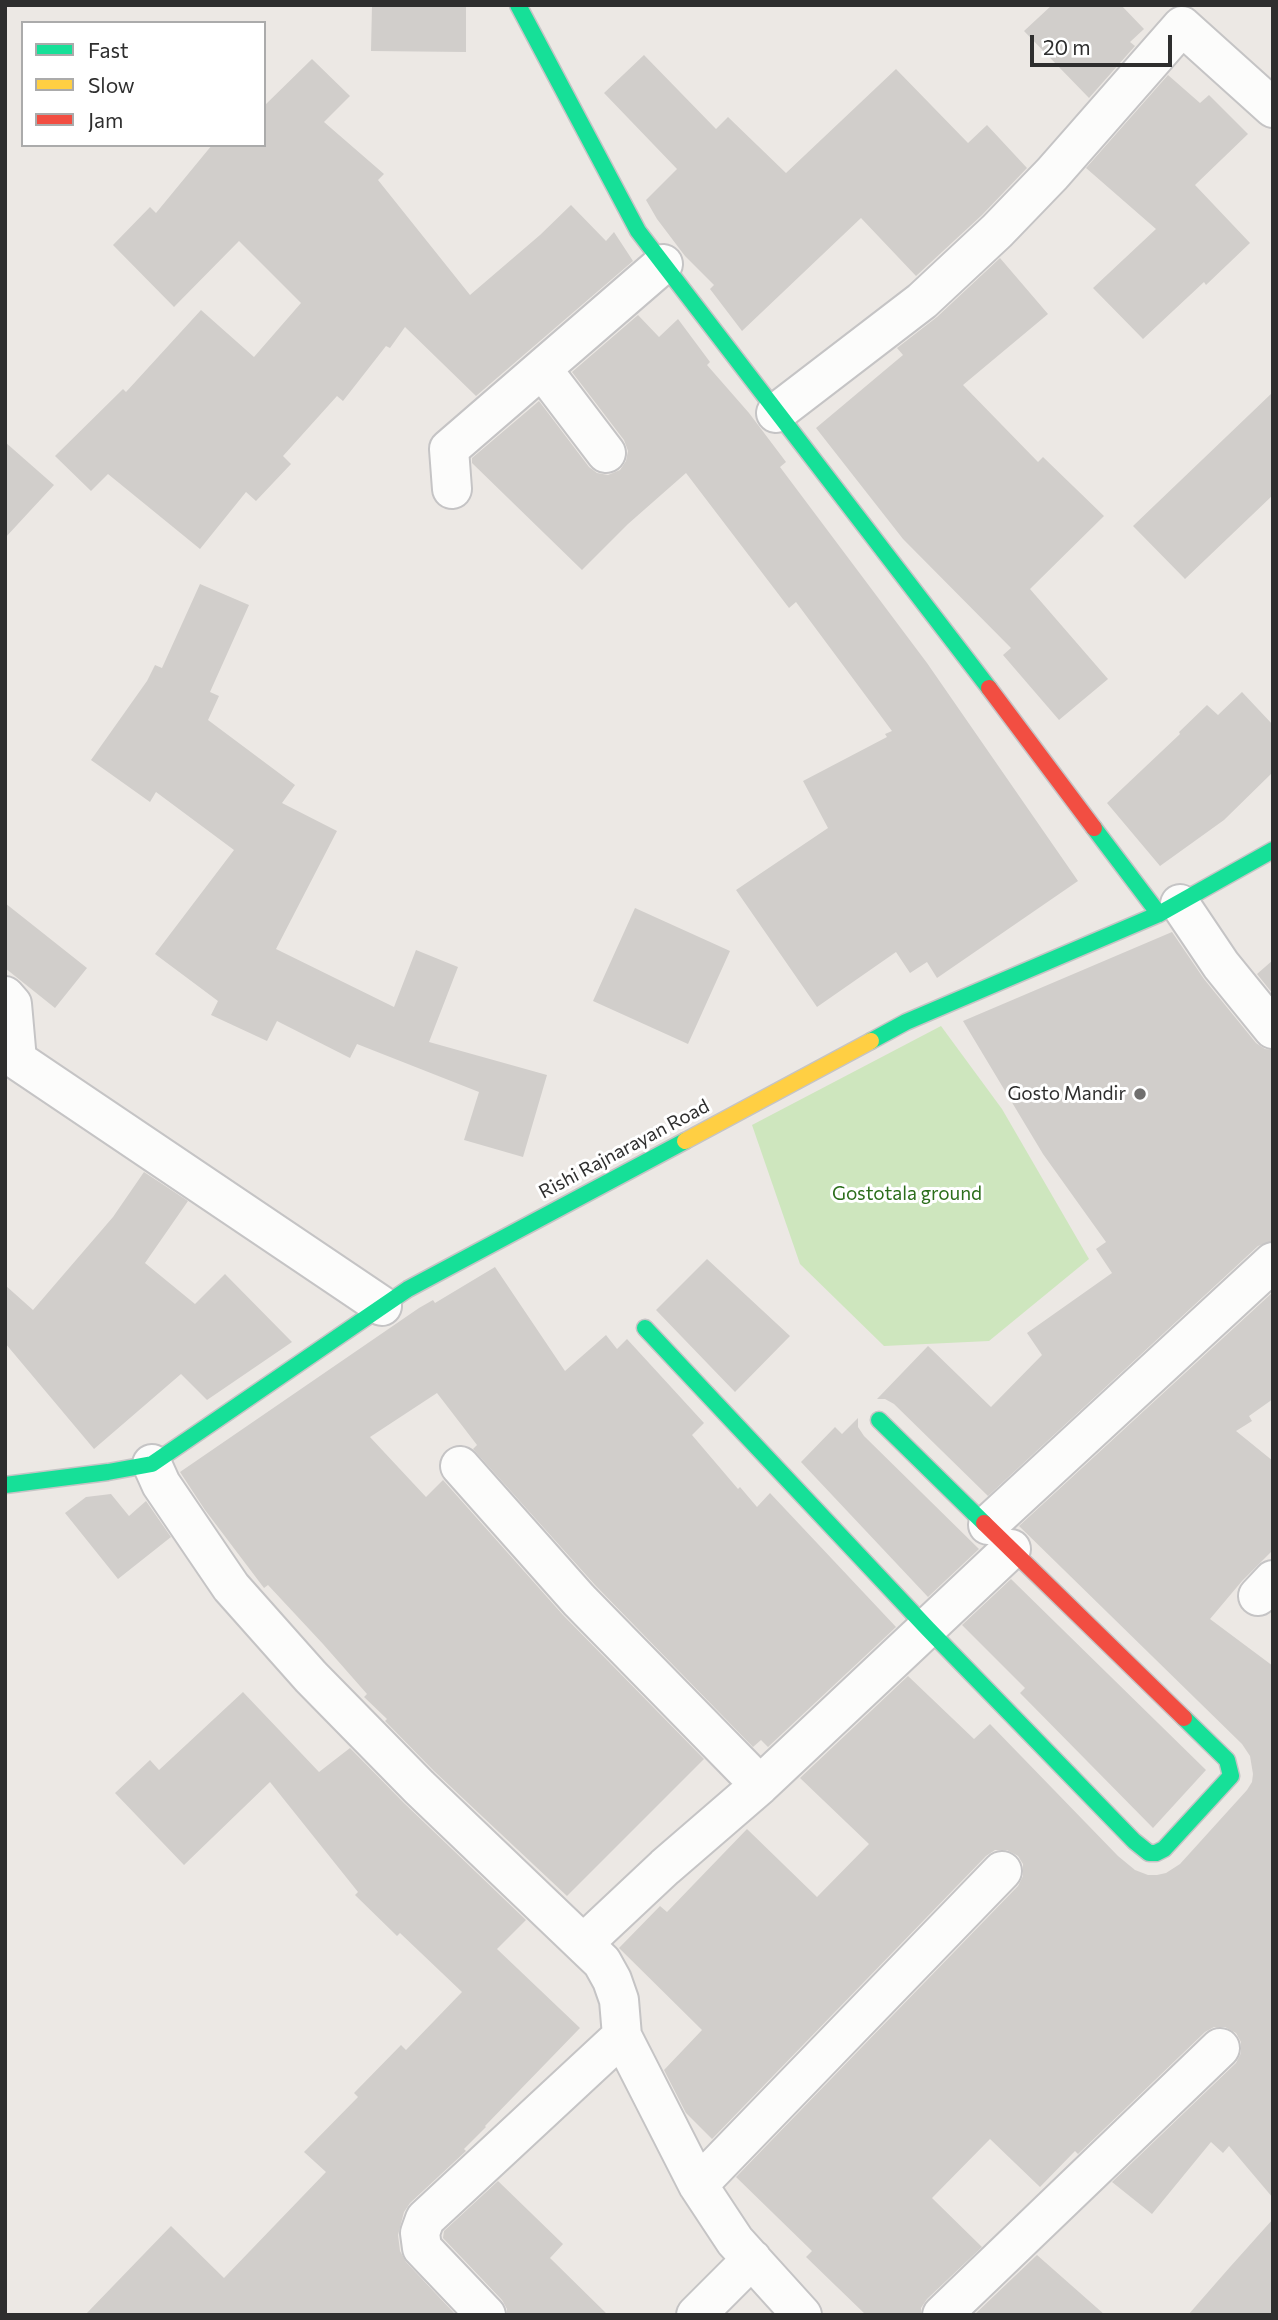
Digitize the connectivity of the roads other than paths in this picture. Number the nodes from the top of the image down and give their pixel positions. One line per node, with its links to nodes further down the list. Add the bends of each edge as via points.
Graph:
1 (518, 5): 4 (street, via 638,232)
2 (1176, 16): 3 (street); 6 (street, via 1052,174 997,232 922,301)
3 (1273, 108)
4 (663, 264): 5 (street); 6 (street)
5 (541, 369): 7 (street); 8 (street, via 449,449)
6 (776, 413): 10 (street)
7 (606, 453)
8 (452, 489)
9 (1273, 850): 10 (street, Rishi Rajnarayan Road)
10 (1169, 909): 12 (street); 14 (street, Rishi Rajnarayan Road, via 906,1022)
11 (5, 996): 14 (street, via 12,1004 16,1060)
12 (1273, 1029)
13 (1273, 1262): 20 (street)
14 (382, 1306): 17 (street, Rishi Rajnarayan Road)
15 (645, 1328): 21 (street)
16 (879, 1420): 20 (street)
17 (152, 1464): 19 (street, Rishi Rajnarayan Road); 24 (street, via 231,1587 311,1677)
18 (460, 1466): 22 (street, via 579,1600)
19 (5, 1485)
20 (1000, 1537): 21 (street); 21 (street, via 1230,1766 1231,1776 1164,1849 1149,1853)
21 (928, 1629): 22 (street)
22 (760, 1785): 24 (street)
23 (1002, 1871): 27 (street)
24 (584, 1943): 25 (street, via 612,1980)
25 (622, 2036): 27 (street); 29 (street, via 425,2219 420,2233 422,2248)
26 (1220, 2048): 32 (street)
27 (698, 2185): 28 (street)
28 (752, 2259): 30 (street); 31 (street)
29 (486, 2315)
30 (696, 2315)
31 (802, 2315)
32 (942, 2315)

